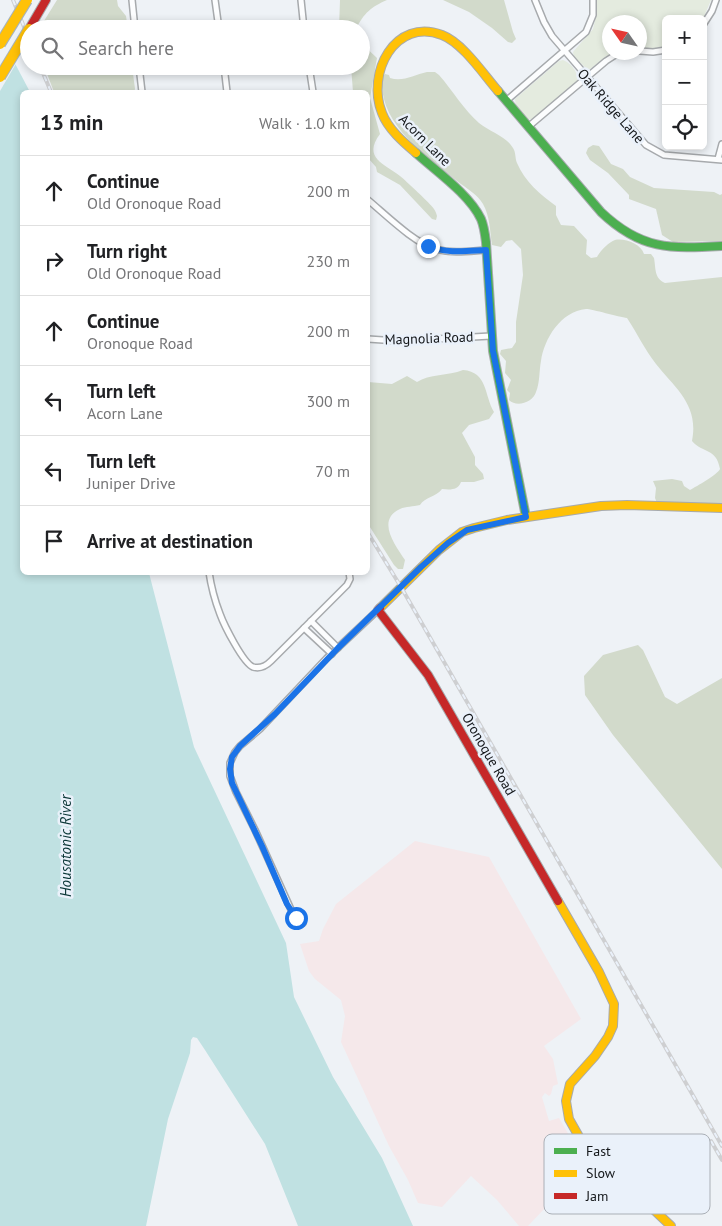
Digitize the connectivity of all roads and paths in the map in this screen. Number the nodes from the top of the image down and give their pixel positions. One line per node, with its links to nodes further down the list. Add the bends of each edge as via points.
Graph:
1 (27, 0): 14 (main road, bridge)
2 (46, 0): 10 (main road)
3 (132, 0): 11 (street)
4 (216, 0): 12 (street)
5 (301, 0): 13 (street)
6 (535, 0): 16 (street, Oak Ridge Lane, via 547,29)
7 (593, 0): 16 (street, via 589,27)
8 (716, 0): 9 (street)
9 (707, 19)
10 (34, 20)
11 (134, 20)
12 (218, 20)
13 (303, 20)
14 (0, 44)
15 (20, 44): 23 (main road, bridge)
16 (565, 51): 24 (street, Oak Ridge Lane); 28 (street)
17 (662, 51): 18 (street)
18 (647, 52)
19 (608, 60): 24 (street)
20 (140, 75): 25 (street)
21 (225, 75): 26 (street)
22 (311, 75): 27 (street)
23 (0, 77)
24 (587, 77): 29 (street); 31 (street, Oak Ridge Lane, via 651,150 672,156)
25 (142, 90)
26 (227, 90)
27 (313, 90)
28 (506, 101): 29 (main road, Acorn Lane); 34 (main road, Acorn Lane, via 456,42 433,32 416,32 400,39 383,57 377,73 377,97 384,118 399,138 472,205 484,226)
29 (528, 127): 33 (main road, Acorn Lane, via 607,219 626,234 655,246 670,248)
30 (722, 144): 31 (street)
31 (720, 159)
32 (370, 202): 34 (street, via 413,237 435,249 454,252)
33 (722, 246)
34 (486, 250): 35 (main road, Acorn Lane)
35 (491, 336): 36 (street, Magnolia Road, via 398,341); 38 (main road, Acorn Lane)
36 (370, 339)
37 (722, 508): 38 (main road, via 601,506)
38 (526, 517): 41 (main road, via 462,532)
39 (210, 575): 43 (street, via 220,615 250,665 258,668 268,664)
40 (350, 575): 42 (street, via 348,583)
41 (378, 610): 44 (street); 47 (main road, Oronoque Road, via 428,675 599,972 614,1004 608,1037 567,1092 569,1119)
42 (311, 620): 43 (street); 44 (street)
43 (304, 628): 45 (street)
44 (338, 648): 45 (street)
45 (332, 654): 46 (street, via 235,752 230,769 236,792 287,904 292,914)
46 (303, 923)
47 (577, 1134)
48 (657, 1214): 49 (main road, Oronoque Road)
49 (670, 1226)

